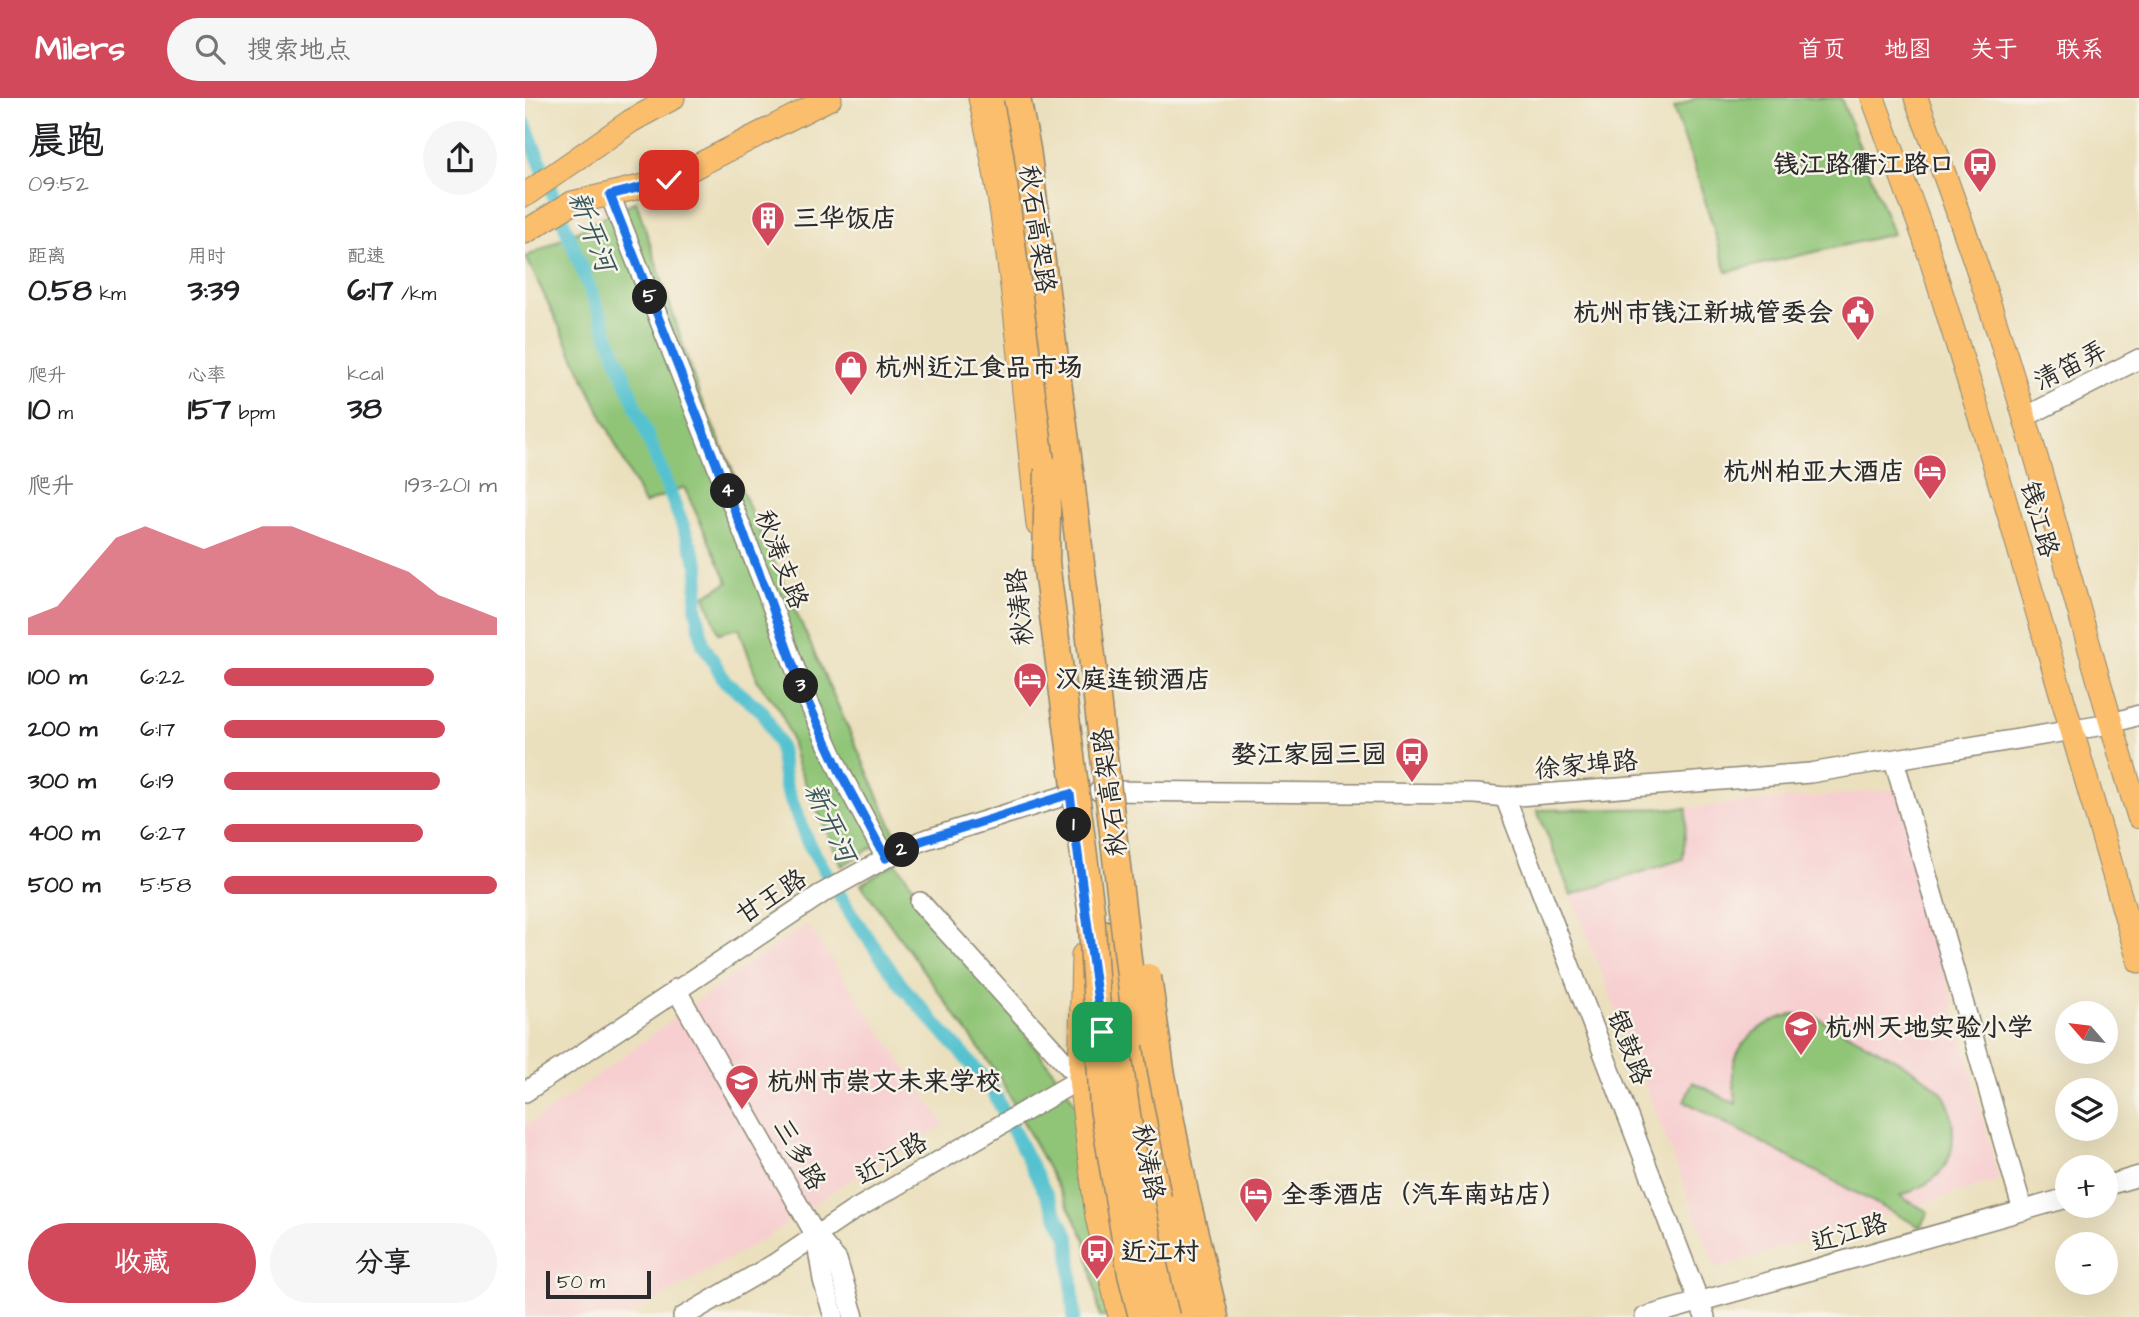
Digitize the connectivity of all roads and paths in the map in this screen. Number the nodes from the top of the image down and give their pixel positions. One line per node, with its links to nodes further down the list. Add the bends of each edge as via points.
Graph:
1 (673, 98): 8 (main road, via 631,121)
2 (830, 98): 9 (main road, via 669,180)
3 (981, 98): 20 (main road, 秋涛路, via 1006,234)
4 (997, 98): 14 (highway, 秋石高架路, via 1023,244)
5 (1019, 98): 11 (highway, 秋石高架路, bridge); 19 (main road, 秋涛路, via 1039,185 1048,253 1061,472)
6 (1873, 98): 17 (main road, 钱江路, via 1951,323)
7 (1916, 98): 13 (main road, 钱江路, via 1959,210)
8 (525, 195)
9 (610, 195): 10 (main road, via 572,203); 23 (street, 秋涛支路, via 801,687)
10 (525, 232)
11 (1054, 351): 45 (highway, 秋石高架路, bridge, via 1137,1034 1165,1215); 46 (highway, bridge, via 1069,411 1161,1070)
12 (2139, 359): 13 (street, 清笛弄)
13 (2025, 417): 16 (main road, 钱江路)
14 (1048, 469): 42 (highway, bridge, via 1046,562 1091,910 1103,1108); 44 (highway, 秋石高架路, bridge, via 1125,1102)
15 (2139, 715): 16 (street, 徐家埠路)
16 (2110, 724): 17 (street, 徐家埠路); 22 (main road, 钱江路)
17 (2073, 730): 18 (street, 徐家埠路); 26 (main road, 钱江路)
18 (1894, 760): 21 (street, 徐家埠路, via 1810,773); 35 (street)
19 (1099, 791): 21 (street, 徐家埠路); 28 (main road, 秋涛路)
20 (1070, 794): 23 (street, 甘王路, via 921,841); 25 (main road, 秋涛路)
21 (1505, 797): 37 (street, 银鼓路)
22 (2139, 817)
23 (886, 858): 27 (street, 甘王路, via 821,894)
24 (920, 902): 30 (street)
25 (1084, 906): 29 (main road, 秋涛路); 30 (main road)
26 (2139, 961)
27 (676, 989): 31 (street, 甘王路); 36 (street, 三多路)
28 (1136, 1070): 29 (street, 近江路); 45 (main road, 秋涛路)
29 (1107, 1075): 30 (street, 近江路); 43 (main road, 秋涛路, via 1131,1225)
30 (1080, 1079): 36 (street, 近江路); 41 (main road, via 1097,1217)
31 (525, 1092)
32 (2139, 1176): 33 (street)
33 (2118, 1182)
34 (2055, 1201): 35 (street, 近江路)
35 (2023, 1210): 37 (street, 近江路)
36 (816, 1236): 38 (street, 近江路); 39 (street, 三多路); 40 (street, 三多路, via 837,1260)
37 (1703, 1309): 47 (street, 近江路)
38 (683, 1317)
39 (834, 1317)
40 (854, 1317)
41 (1120, 1317)
42 (1142, 1317)
43 (1153, 1317)
44 (1166, 1317)
45 (1188, 1317)
46 (1215, 1317)
47 (1645, 1317)

